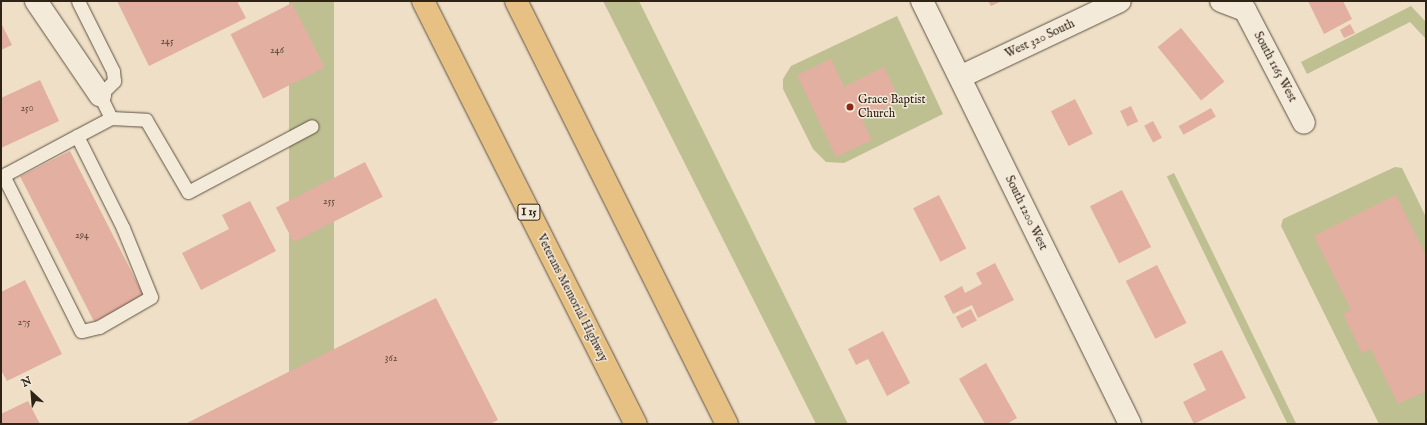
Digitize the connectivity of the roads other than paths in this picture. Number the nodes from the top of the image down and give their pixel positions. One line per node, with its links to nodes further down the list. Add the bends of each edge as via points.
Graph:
1 (36, 1): 9 (main road)
2 (78, 1): 9 (lane, via 113,71 114,81)
3 (423, 1): 14 (highway, Veterans Memorial Highway / I 15)
4 (516, 1): 15 (highway)
5 (922, 1): 8 (main road, South 1200 West)
6 (1120, 1): 8 (main road, West 320 South)
7 (1221, 1): 11 (main road, South 1165 West, via 1245,10)
8 (960, 77): 16 (main road, South 1200 West)
9 (100, 96): 10 (lane)
10 (111, 118): 12 (lane, via 146,120 188,192); 13 (lane)
11 (1304, 123)
12 (312, 126)
13 (77, 136): 13 (lane, via 4,178 81,331 99,327 151,297 123,228)
14 (636, 424)
15 (727, 424)
16 (1130, 424)

